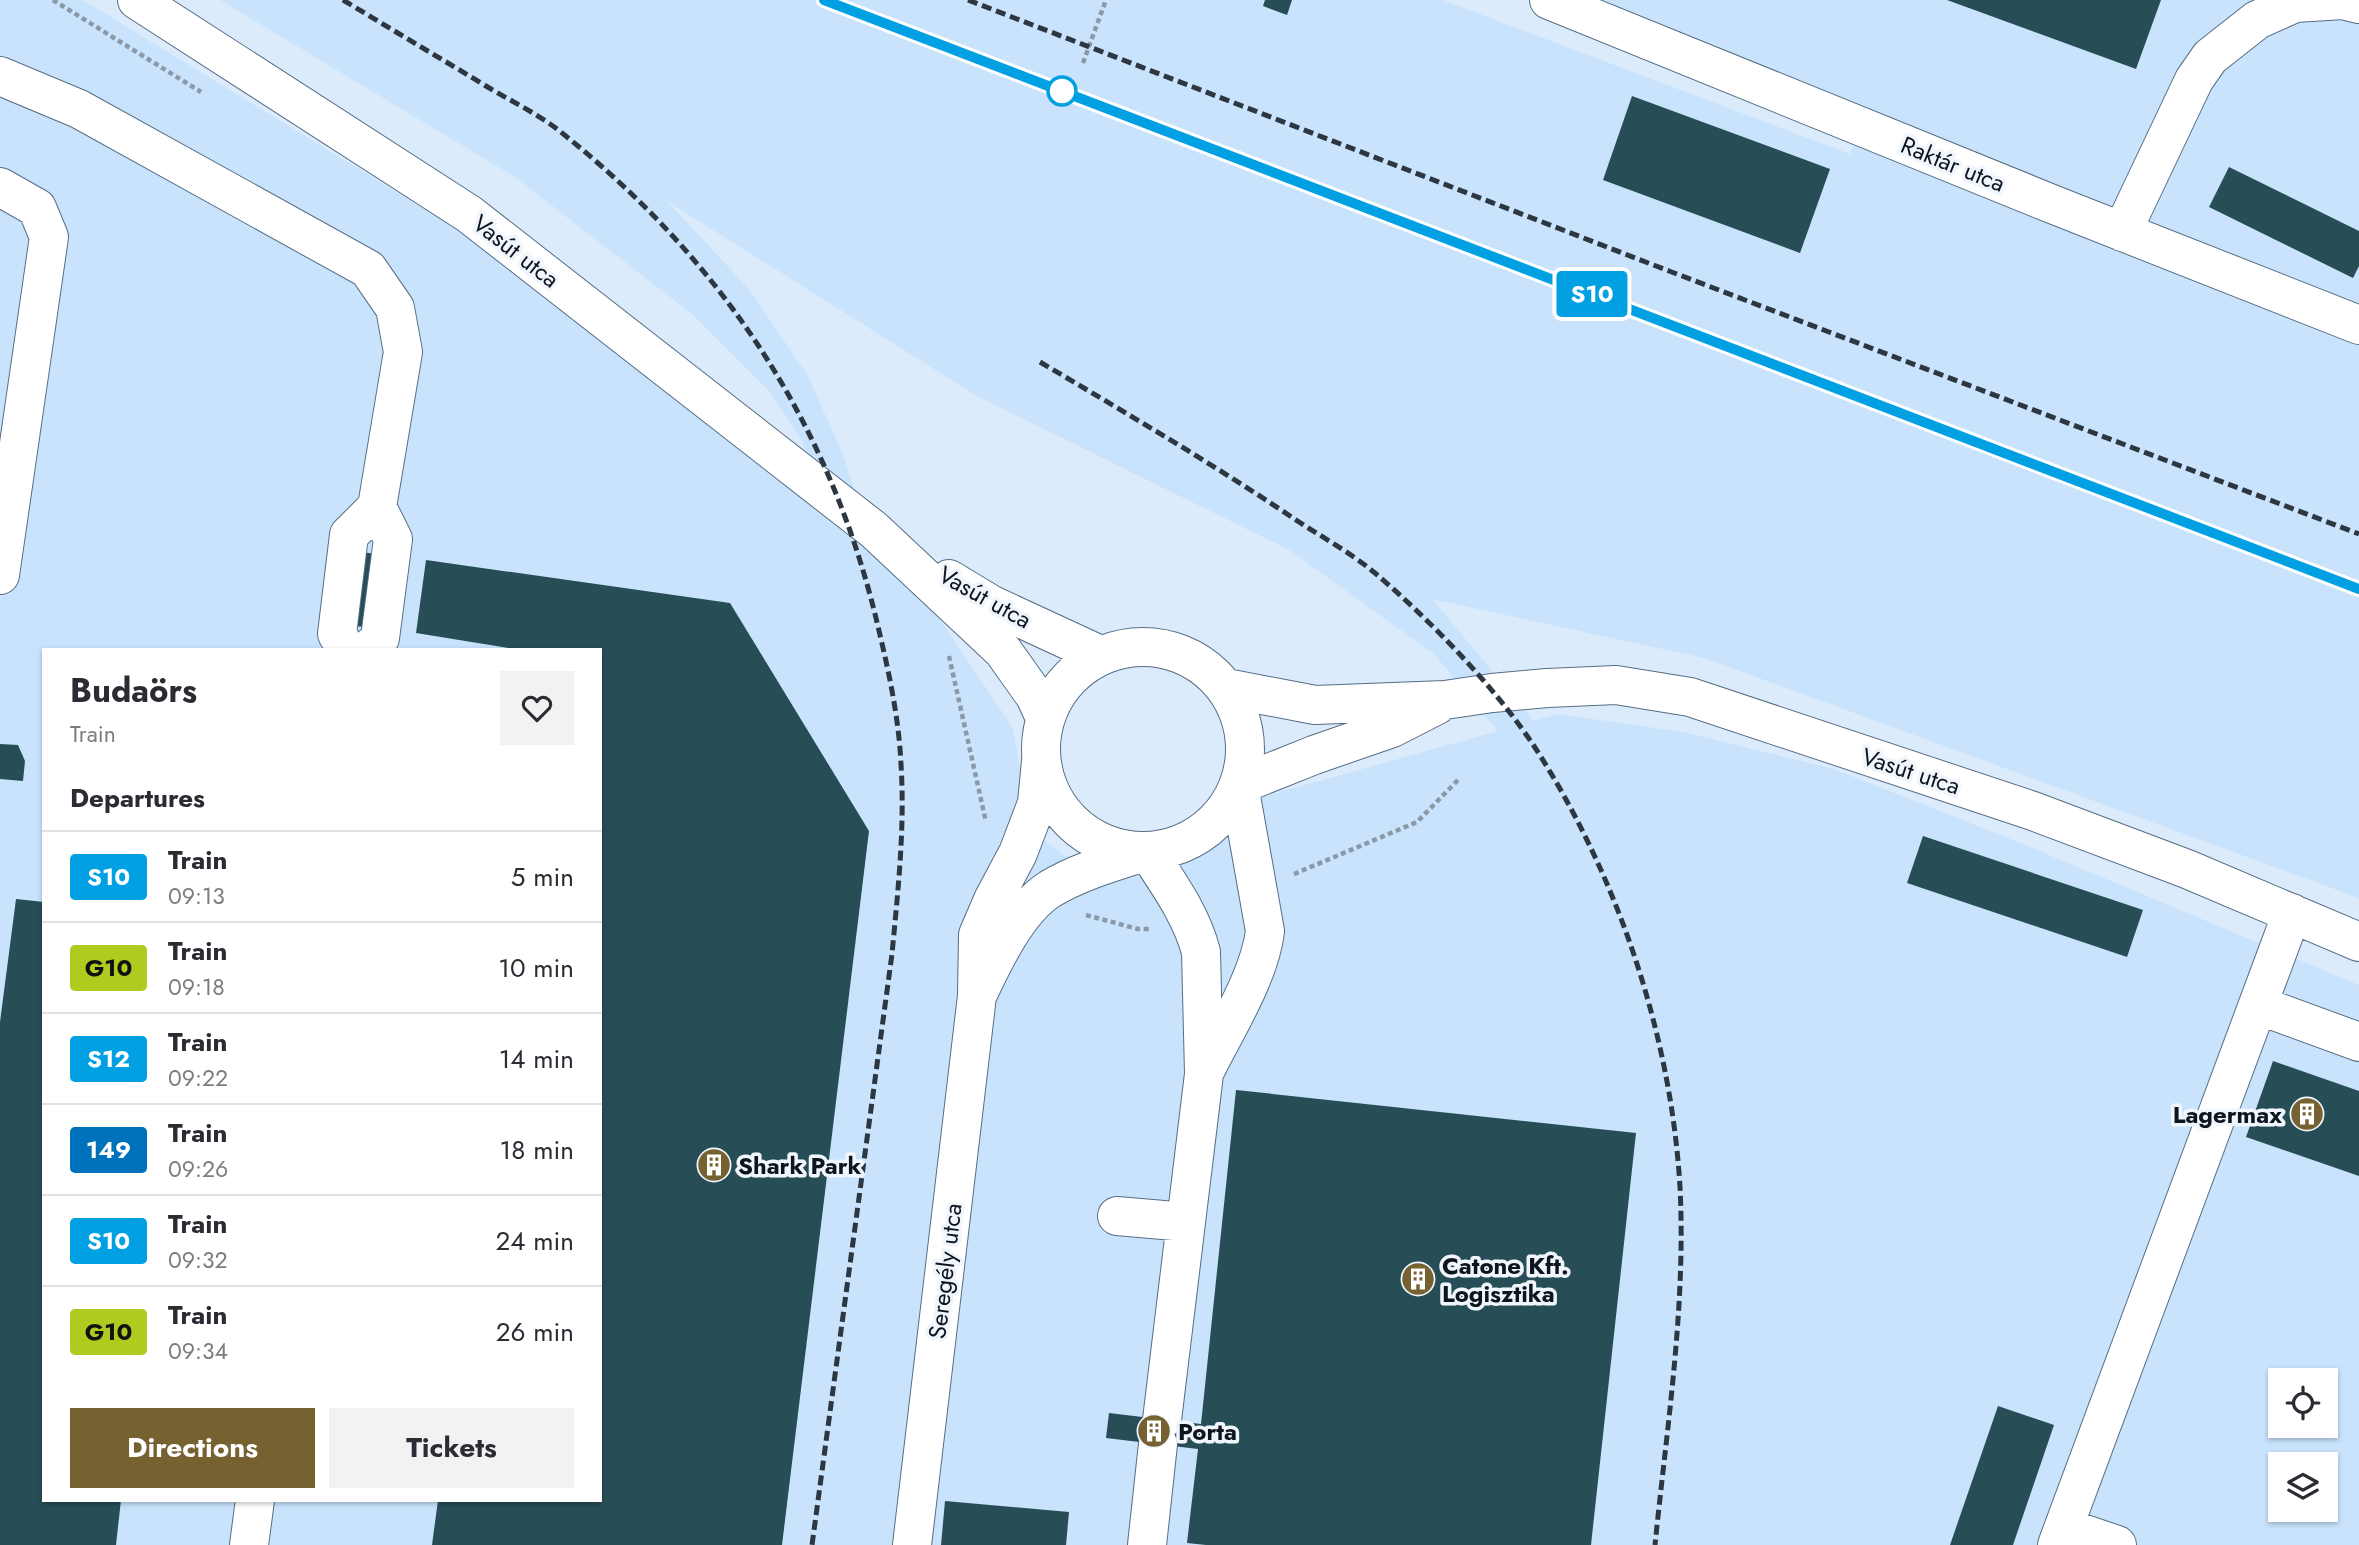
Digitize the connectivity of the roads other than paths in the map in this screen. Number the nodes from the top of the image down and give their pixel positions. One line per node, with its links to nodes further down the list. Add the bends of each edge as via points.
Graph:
1 (137, 0): 9 (street, Vasút utca, via 469,214)
2 (1549, 0): 6 (street, Raktár utca)
3 (2359, 4): 6 (street, via 2343,0 2295,3 2258,20 2210,57 2194,80)
4 (0, 76): 8 (street, via 79,108 368,269 395,308 403,352)
5 (0, 187): 10 (street, via 37,208 49,237)
6 (2122, 232): 7 (street, Raktár utca)
7 (2359, 325)
8 (377, 508): 11 (street, via 349,535 337,634); 12 (street, via 393,540 380,638)
9 (874, 530): 13 (street, Vasút utca, via 992,606); 16 (street, Vasút utca, via 1003,652)
10 (0, 575)
11 (345, 648)
12 (370, 648)
13 (1100, 656): 14 (street, via 1122,648 1169,650 1191,658); 16 (street, via 1066,681)
14 (1226, 688): 15 (street, Vasút utca, via 1315,705); 18 (street, via 1237,706 1246,745)
15 (1446, 701): 18 (street, Vasút utca, via 1392,728); 20 (street, Vasút utca, via 1616,685 1690,697 2033,811)
16 (1045, 718): 17 (street)
17 (1041, 761): 19 (street, via 1053,798 1079,828 1120,848); 22 (street, Seregély utca, via 1037,803 978,935)
18 (1239, 785): 19 (street, via 1213,824 1194,838); 25 (street, via 1264,946)
19 (1147, 851): 22 (street, Seregély utca, via 1089,869 1048,890 1021,917 998,951); 25 (street, via 1188,917 1201,952)
20 (2292, 913): 21 (street, Vasút utca); 23 (street)
21 (2359, 942)
22 (977, 996): 31 (street, Seregély utca)
23 (2258, 1005): 24 (street); 29 (street)
24 (2359, 1042)
25 (1204, 1074): 27 (street)
26 (1117, 1216): 27 (street)
27 (1186, 1222): 32 (street)
28 (255, 1502): 30 (street)
29 (2061, 1536): 33 (street)
30 (249, 1545)
31 (912, 1545)
32 (1147, 1545)
33 (2118, 1545)

